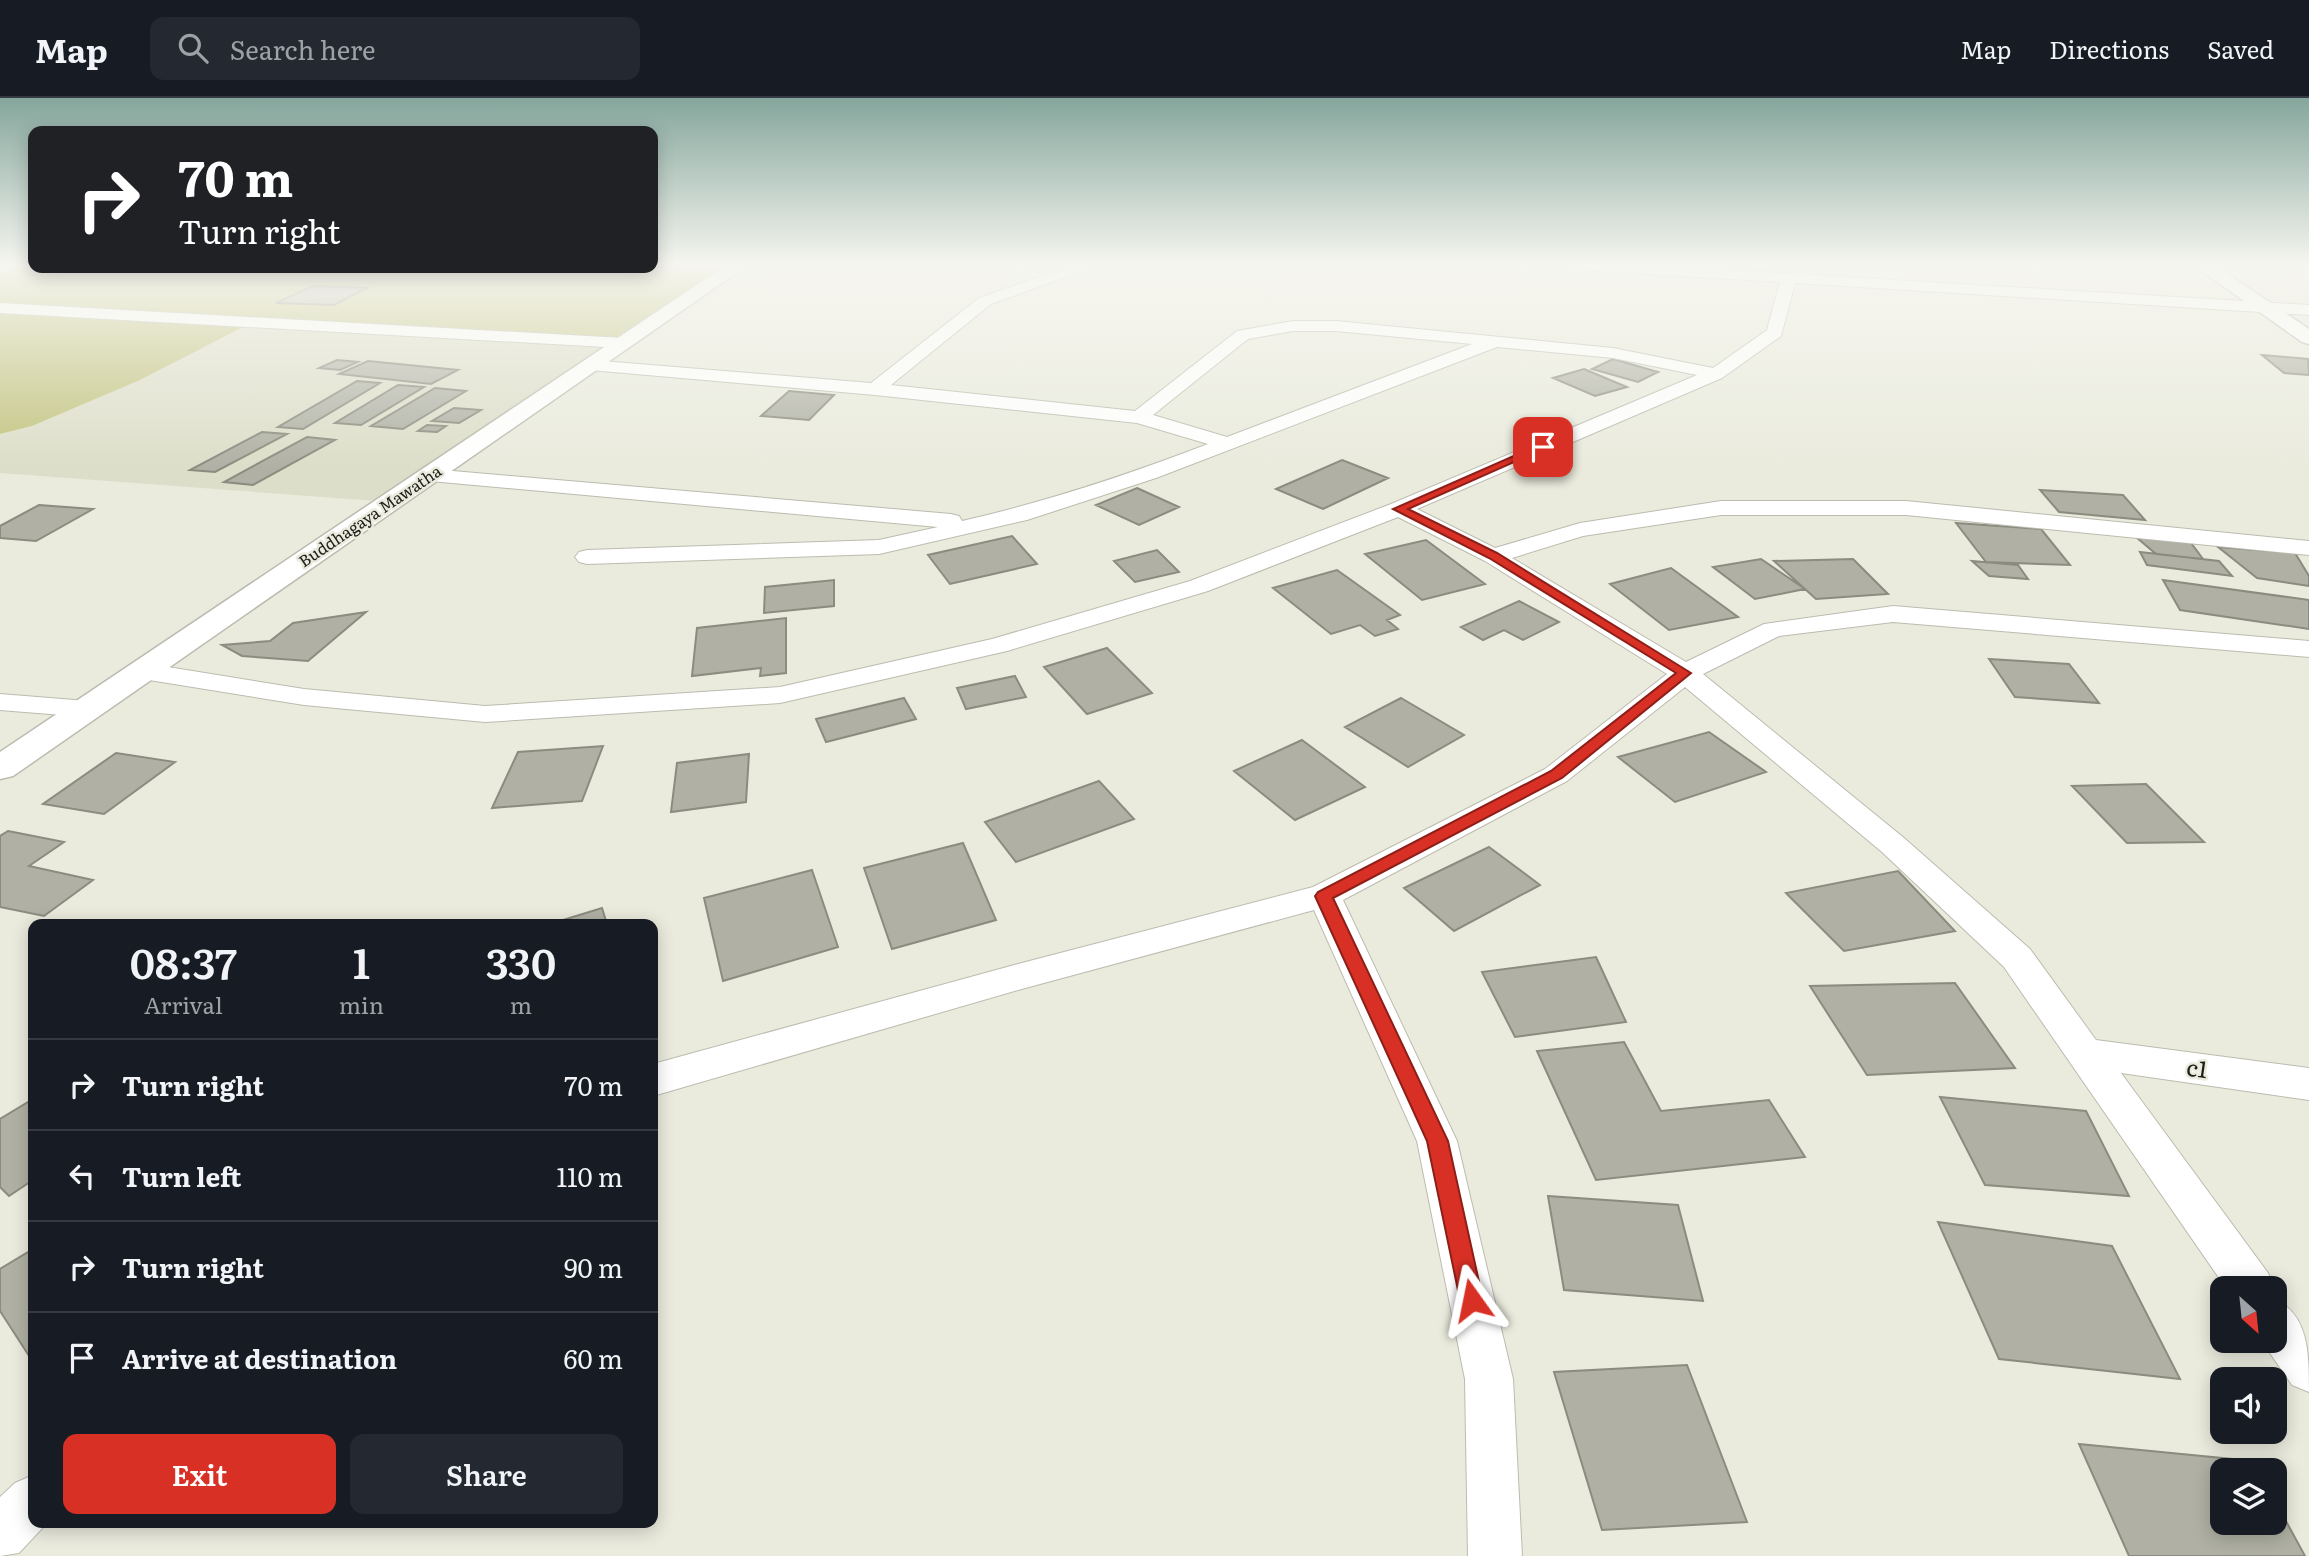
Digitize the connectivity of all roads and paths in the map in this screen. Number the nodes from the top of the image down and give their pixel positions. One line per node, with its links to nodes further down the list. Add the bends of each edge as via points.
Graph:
1 (428, 332): 8 (street)
2 (639, 332): 8 (main road, Buddhagaya Mawatha)
3 (946, 332): 11 (street)
4 (1255, 332): 12 (street, via 1243,335)
5 (1396, 332): 7 (street)
6 (1774, 332): 10 (street)
7 (1494, 342): 10 (street, via 1613,354); 13 (street)
8 (623, 343): 9 (main road, Buddhagaya Mawatha)
9 (590, 365): 11 (street); 14 (main road, Buddhagaya Mawatha)
10 (1716, 374): 15 (street)
11 (874, 389): 12 (street)
12 (1139, 417): 13 (street)
13 (1224, 443): 16 (street, via 1099,492)
14 (430, 475): 16 (street); 21 (main road, Buddhagaya Mawatha)
15 (1399, 509): 19 (street); 21 (street, via 1199,586 998,645 780,695 485,714 304,697)
16 (984, 524): 18 (street, via 879,547)
17 (2309, 548): 19 (street, via 1906,508 1721,508 1580,530)
18 (587, 556)
19 (1493, 556): 22 (street)
20 (2309, 649): 22 (street, via 1893,614 1773,629)
21 (143, 671): 24 (main road, Buddhagaya Mawatha)
22 (1685, 673): 26 (street, via 1556,775); 27 (street, via 1894,845 2017,958)
23 (0, 702): 24 (street)
24 (87, 709): 25 (main road, Buddhagaya Mawatha)
25 (0, 768)
26 (1324, 896): 28 (street); 35 (street, via 1437,1141 1489,1379)
27 (2084, 1053): 29 (street, c1); 30 (street)
28 (658, 1079)
29 (2309, 1084)
30 (2243, 1276)
31 (2287, 1338): 32 (street)
32 (2309, 1368)
33 (28, 1506): 34 (street)
34 (0, 1534)
35 (1495, 1556)

